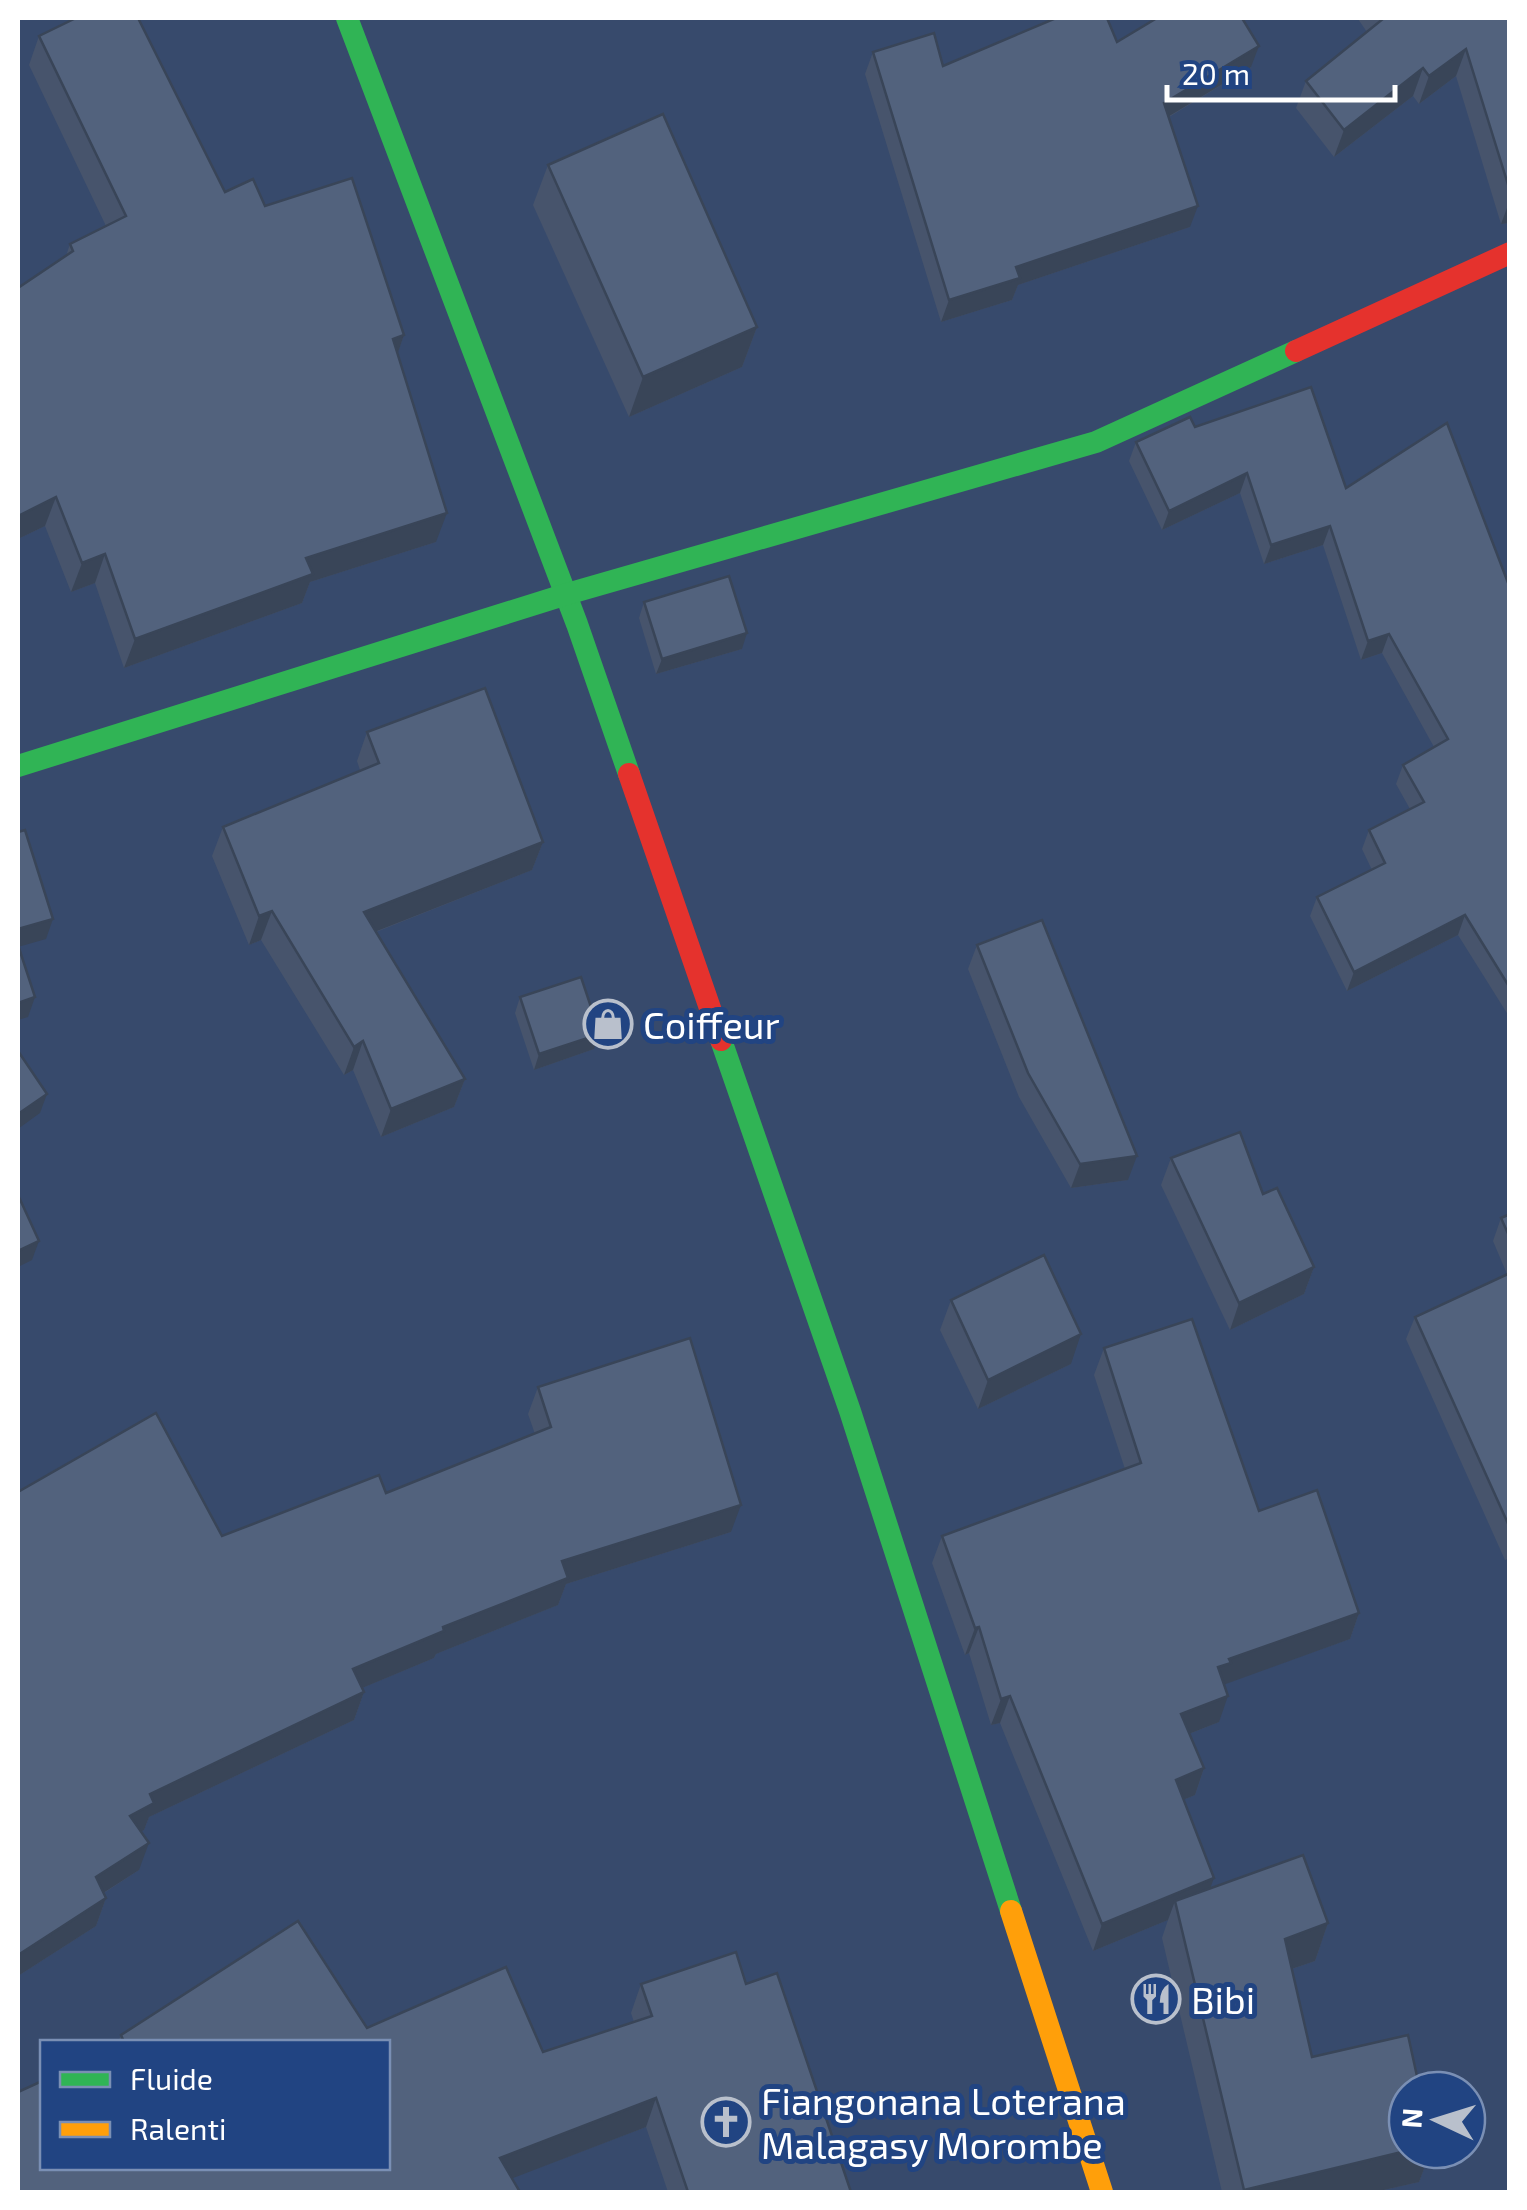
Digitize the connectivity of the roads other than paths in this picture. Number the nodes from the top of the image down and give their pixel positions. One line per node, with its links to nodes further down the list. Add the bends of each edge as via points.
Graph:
1 (348, 18): 3 (street)
2 (1510, 254): 3 (street, via 1096,442)
3 (567, 594): 4 (street); 5 (street, via 850,1411)
4 (18, 766)
5 (1102, 2192)

